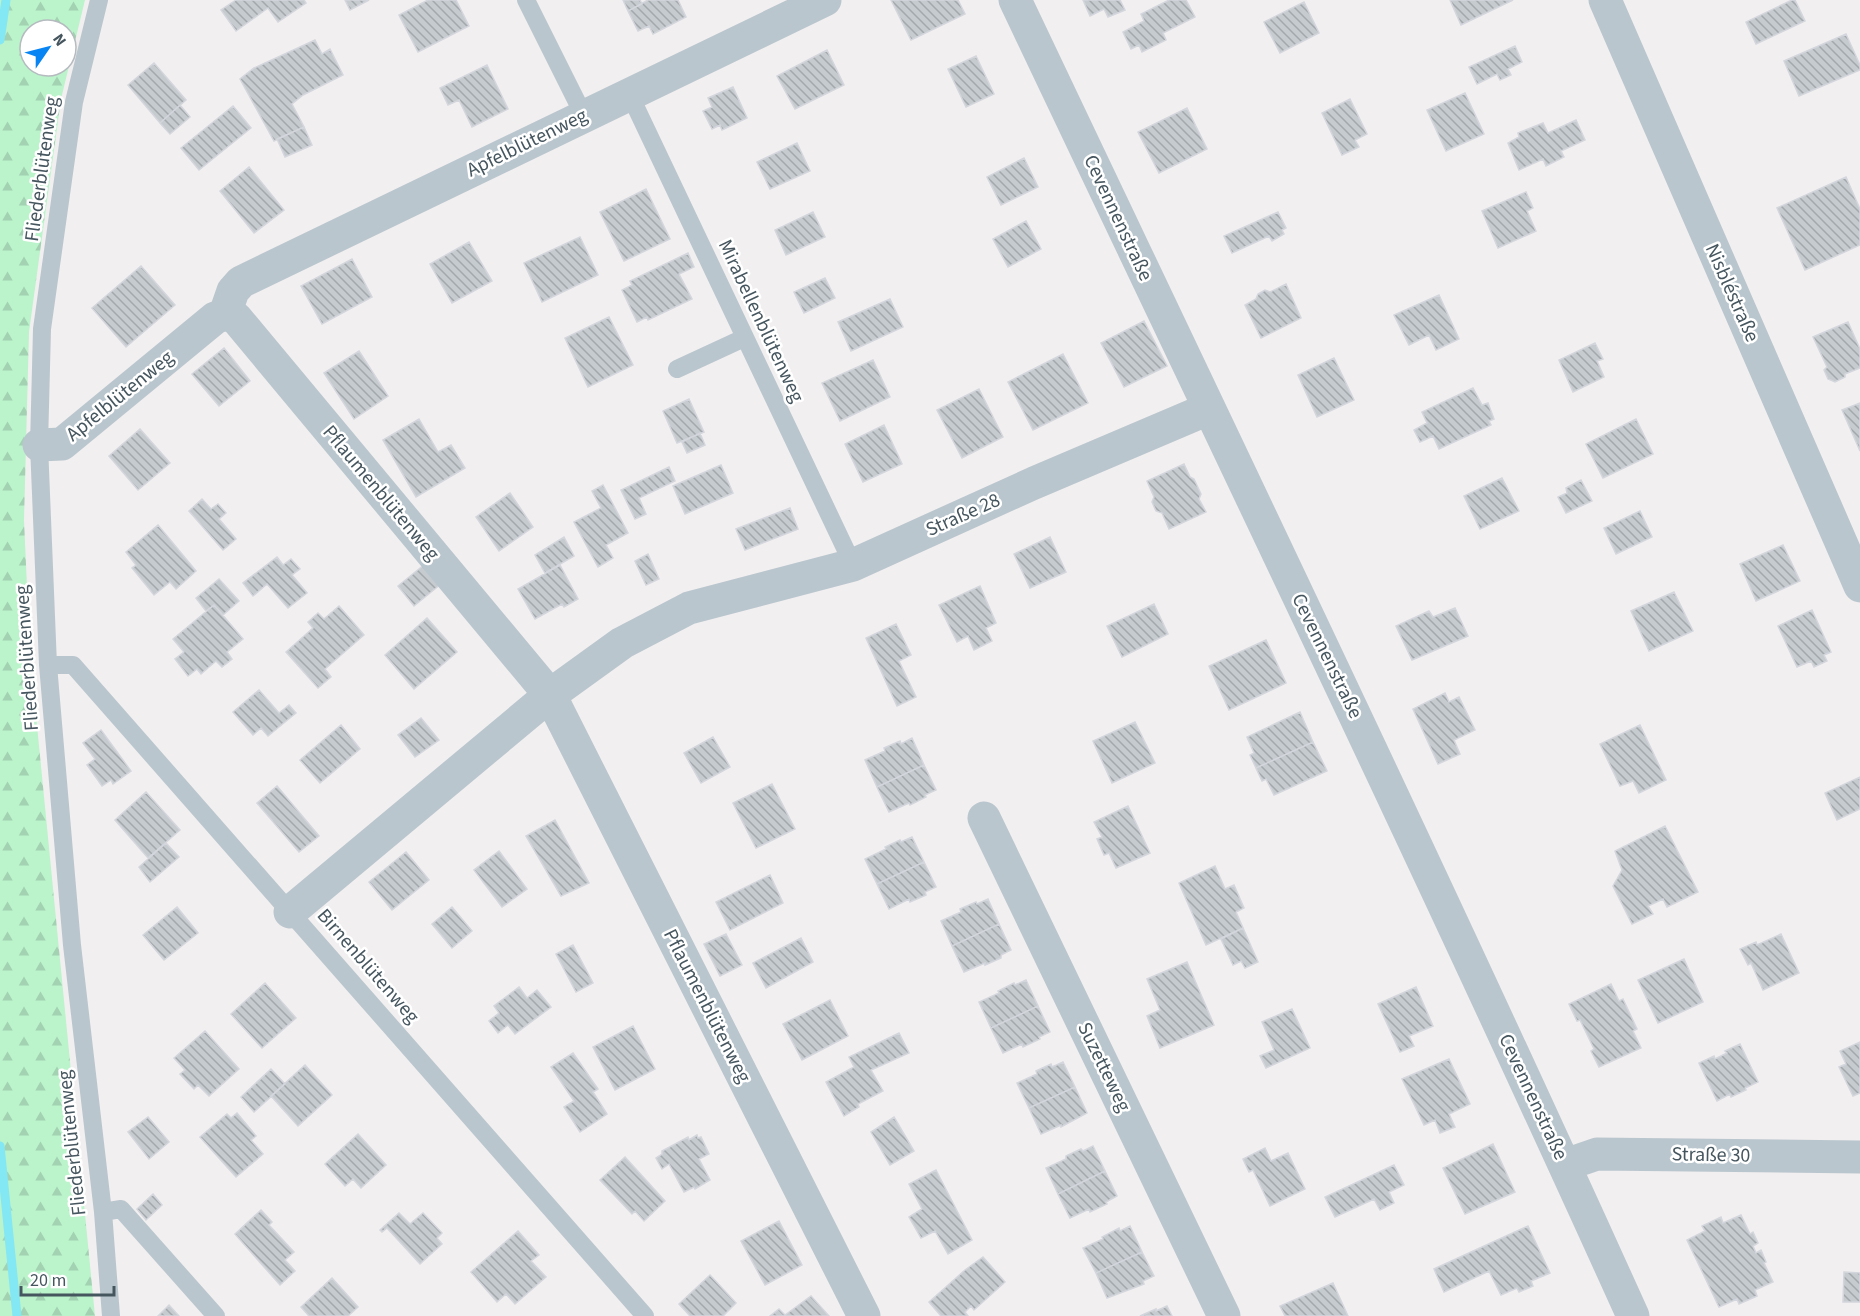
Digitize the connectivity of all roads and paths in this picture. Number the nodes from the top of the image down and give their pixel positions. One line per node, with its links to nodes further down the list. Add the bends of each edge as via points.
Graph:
1 (99, 0): 12 (lane, Fliederblütenweg, via 74,102 42,329)
2 (526, 0): 7 (lane)
3 (825, 0): 6 (street, Apfelblütenweg)
4 (1015, 0): 11 (street, Cevennenstraße)
5 (1605, 0): 14 (street, Nisbléstraße)
6 (630, 95): 7 (street, Apfelblütenweg); 9 (lane, Mirabellenblütenweg)
7 (584, 116): 8 (street, Apfelblütenweg, via 241,282)
8 (229, 303): 12 (street, Apfelblütenweg, via 62,444); 16 (street, Pflaumenblütenweg, via 236,318)
9 (744, 338): 10 (lane); 13 (lane, Mirabellenblütenweg)
10 (677, 369)
11 (1208, 409): 13 (street, Straße 28); 20 (street, Cevennenstraße, via 1377,759)
12 (39, 445): 15 (lane, Fliederblütenweg)
13 (853, 565): 16 (street, Straße 28, via 683,610 622,643)
14 (1860, 586)
15 (48, 666): 18 (lane, Birnenblütenweg, via 73,665); 21 (lane, Fliederblütenweg, via 72,945)
16 (550, 695): 18 (street); 25 (street, Pflaumenblütenweg)
17 (984, 818): 26 (street, Suzetteweg)
18 (290, 912): 24 (lane, Birnenblütenweg)
19 (1860, 1157): 20 (street, Straße 30, via 1597,1154)
20 (1565, 1166): 27 (street, Cevennenstraße)
21 (103, 1212): 22 (lane, Fliederblütenweg); 23 (lane, via 120,1209)
22 (111, 1316)
23 (216, 1316)
24 (645, 1316)
25 (864, 1316)
26 (1224, 1316)
27 (1633, 1316)

